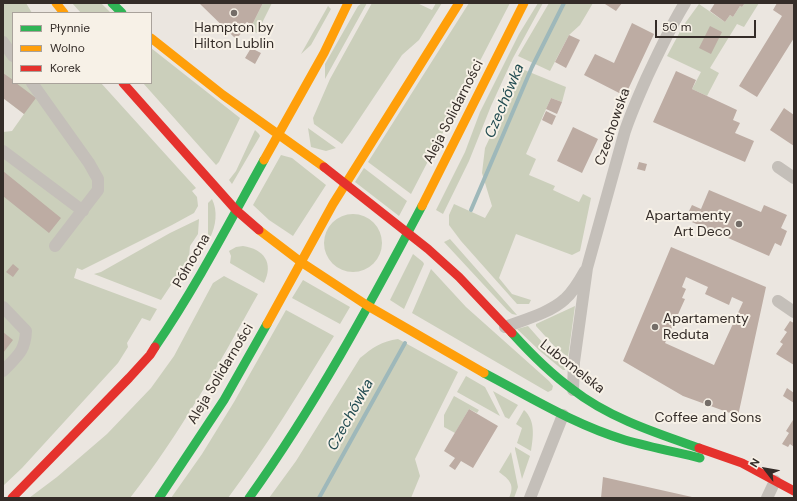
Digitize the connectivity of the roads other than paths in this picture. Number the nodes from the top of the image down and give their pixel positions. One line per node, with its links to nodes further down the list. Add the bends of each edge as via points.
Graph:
1 (56, 3): 7 (street)
2 (112, 3): 8 (street)
3 (348, 3): 14 (street, Północna, via 324,53)
4 (459, 3): 18 (street)
5 (524, 3): 21 (street, Aleja Solidarności)
6 (685, 3): 24 (street, Czechowska, via 673,22 630,114)
7 (63, 12)
8 (121, 12)
9 (152, 39): 14 (street, Lubomelska, via 213,88)
10 (3, 42): 11 (street)
11 (12, 55)
12 (33, 84): 20 (street, via 98,179 98,190)
13 (124, 84): 19 (street, Lubomelska)
14 (278, 133): 18 (street, Lubomelska); 19 (street, Północna)
15 (3, 151): 20 (street)
16 (778, 167): 17 (street)
17 (794, 178)
18 (345, 183): 21 (street, Lubomelska); 23 (street, Aleja Solidarności)
19 (236, 210): 23 (street, Lubomelska); 36 (street, Północna, via 185,300 150,355)
20 (83, 211): 22 (street)
21 (408, 233): 26 (street, Aleja Solidarności); 29 (street, Lubomelska, via 443,262)
22 (55, 246)
23 (301, 262): 26 (street, Lubomelska); 33 (street, Aleja Solidarności, via 224,400)
24 (587, 268): 29 (street, Czechowska, via 566,299 554,307); 31 (street, Czechowska)
25 (778, 301): 28 (street)
26 (368, 306): 32 (street, Lubomelska, via 470,365); 39 (street, via 308,411)
27 (3, 307): 30 (street, via 26,331 22,350)
28 (794, 312)
29 (505, 327): 31 (street, Lubomelska)
30 (3, 371)
31 (572, 393): 34 (street, Lubomelska, via 632,423 742,462)
32 (565, 412): 34 (street, Lubomelska, via 588,426 625,440); 40 (street)
33 (172, 480): 37 (street); 38 (street, Aleja Solidarności)
34 (775, 480): 35 (street, Lubomelska); 41 (street)
35 (794, 491)
36 (12, 498)
37 (154, 498)
38 (159, 498)
39 (249, 498)
40 (530, 498)
41 (767, 498)

